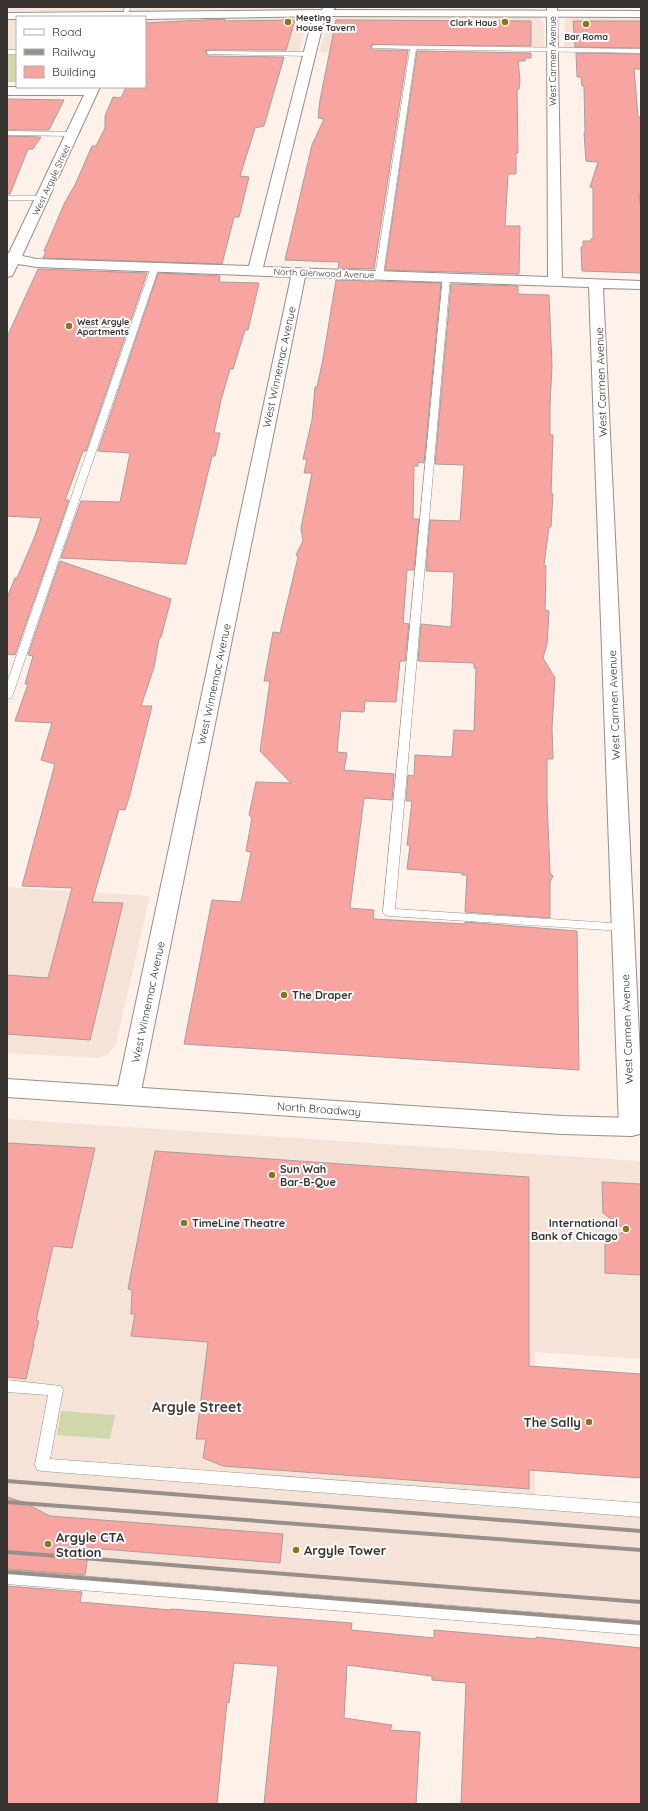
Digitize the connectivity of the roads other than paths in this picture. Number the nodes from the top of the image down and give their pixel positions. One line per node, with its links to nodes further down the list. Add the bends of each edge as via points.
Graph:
1 (328, 10): 2 (street); 3 (street); 11 (street, via 317,24)
2 (552, 10): 4 (street); 8 (street, West Carmen Avenue)
3 (127, 14): 5 (street)
4 (641, 14)
5 (7, 16)
6 (374, 47): 7 (lane)
7 (413, 49): 8 (lane); 23 (lane)
8 (552, 51): 9 (lane); 25 (street, West Carmen Avenue)
9 (641, 51)
10 (209, 52): 11 (lane)
11 (310, 54): 20 (street)
12 (93, 89): 13 (street); 15 (street, West Argyle Street)
13 (7, 91)
14 (7, 133): 15 (lane)
15 (72, 134): 17 (street, West Argyle Street)
16 (7, 198): 17 (lane)
17 (42, 198): 18 (street, West Argyle Street)
18 (10, 258): 19 (street, North Glenwood Avenue, via 37,263); 21 (street, West Argyle Street)
19 (155, 267): 20 (street, North Glenwood Avenue); 28 (lane)
20 (255, 271): 22 (street, North Glenwood Avenue)
21 (7, 273)
22 (299, 273): 23 (street, North Glenwood Avenue); 31 (street, West Winnemac Avenue)
23 (379, 276): 24 (street, North Glenwood Avenue)
24 (446, 278): 25 (street, North Glenwood Avenue); 29 (lane, via 389,912)
25 (555, 282): 26 (street, North Glenwood Avenue)
26 (596, 284): 27 (street, North Glenwood Avenue); 29 (street, West Carmen Avenue)
27 (641, 285)
28 (7, 697)
29 (623, 927): 32 (street, West Carmen Avenue)
30 (7, 1088): 31 (street, North Broadway)
31 (128, 1096): 32 (street, North Broadway, via 562,1125)
32 (638, 1127)
33 (7, 1386): 34 (lane, via 56,1390 42,1465)
34 (641, 1510)
35 (7, 1577): 36 (lane)
36 (641, 1628)

